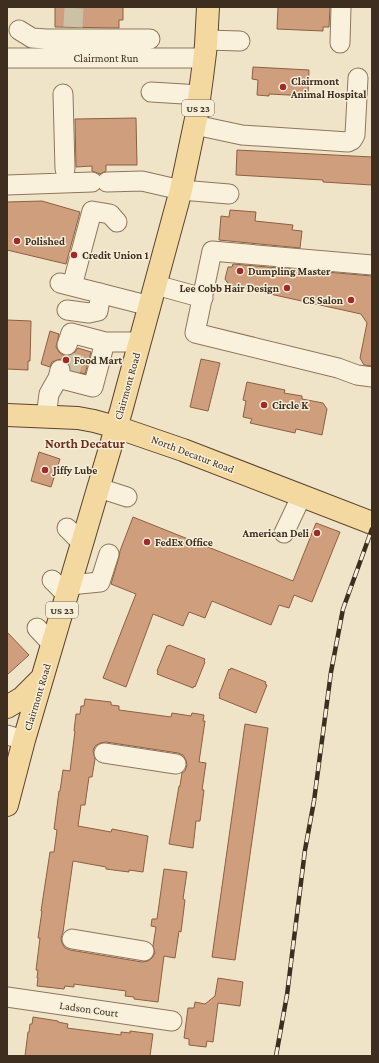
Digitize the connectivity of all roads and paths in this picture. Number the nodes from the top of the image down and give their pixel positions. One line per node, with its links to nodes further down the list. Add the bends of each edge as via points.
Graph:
1 (208, 7): 7 (main road, Clairmont Road / US 23)
2 (341, 7): 6 (street)
3 (19, 30): 4 (street, via 32,38 64,33)
4 (150, 39)
5 (240, 41): 7 (street, Clairmont Run)
6 (340, 43)
7 (205, 49): 8 (street, Clairmont Run); 12 (main road, Clairmont Road / US 23)
8 (7, 58)
9 (358, 78): 13 (street)
10 (151, 92): 12 (street)
11 (63, 94): 15 (street)
12 (200, 95): 14 (main road, Clairmont Road / US 23)
13 (364, 101): 14 (street, via 355,137 348,142 242,135)
14 (195, 125): 17 (main road, Clairmont Road / US 23)
15 (65, 169)
16 (7, 185): 17 (street, via 142,181)
17 (181, 190): 18 (street); 21 (main road, Clairmont Road / US 23)
18 (229, 194)
19 (117, 222): 22 (street, via 110,214 92,211 66,285)
20 (372, 265): 23 (street, via 212,251)
21 (156, 285): 23 (street); 24 (main road, Clairmont Road / US 23)
22 (101, 293): 24 (street); 25 (street, via 98,311 89,313)
23 (203, 298): 27 (street, via 195,333)
24 (150, 306): 26 (main road, Clairmont Road / US 23)
25 (67, 310)
26 (140, 342): 29 (street, via 87,344 93,387 72,377 49,394); 30 (main road, Clairmont Road / US 23)
27 (372, 377)
28 (7, 415): 29 (main road, North Decatur Road)
29 (46, 417): 30 (main road, North Decatur Road, via 83,419)
30 (116, 427): 31 (main road, Clairmont Road / US 23); 32 (main road, North Decatur Road)
31 (99, 488): 33 (street); 37 (main road, Clairmont Road / US 23, via 74,536)
32 (302, 495): 34 (main road, North Decatur Road); 35 (street)
33 (127, 497)
34 (372, 523)
35 (284, 533)
36 (109, 554): 37 (street, via 100,582)
37 (63, 587): 39 (main road, Clairmont Road / US 23)
38 (37, 628): 39 (street)
39 (52, 644): 40 (main road, Clairmont Road / US 23)
40 (43, 676): 41 (main road, via 22,698); 42 (main road, Clairmont Road / US 23)
41 (7, 707)
42 (16, 738): 45 (main road, Clairmont Road / US 23)
43 (104, 753): 44 (street)
44 (176, 764)
45 (7, 805)
46 (72, 939): 47 (street)
47 (144, 951)
48 (7, 997): 49 (street, Ladson Court)
49 (172, 1021)

